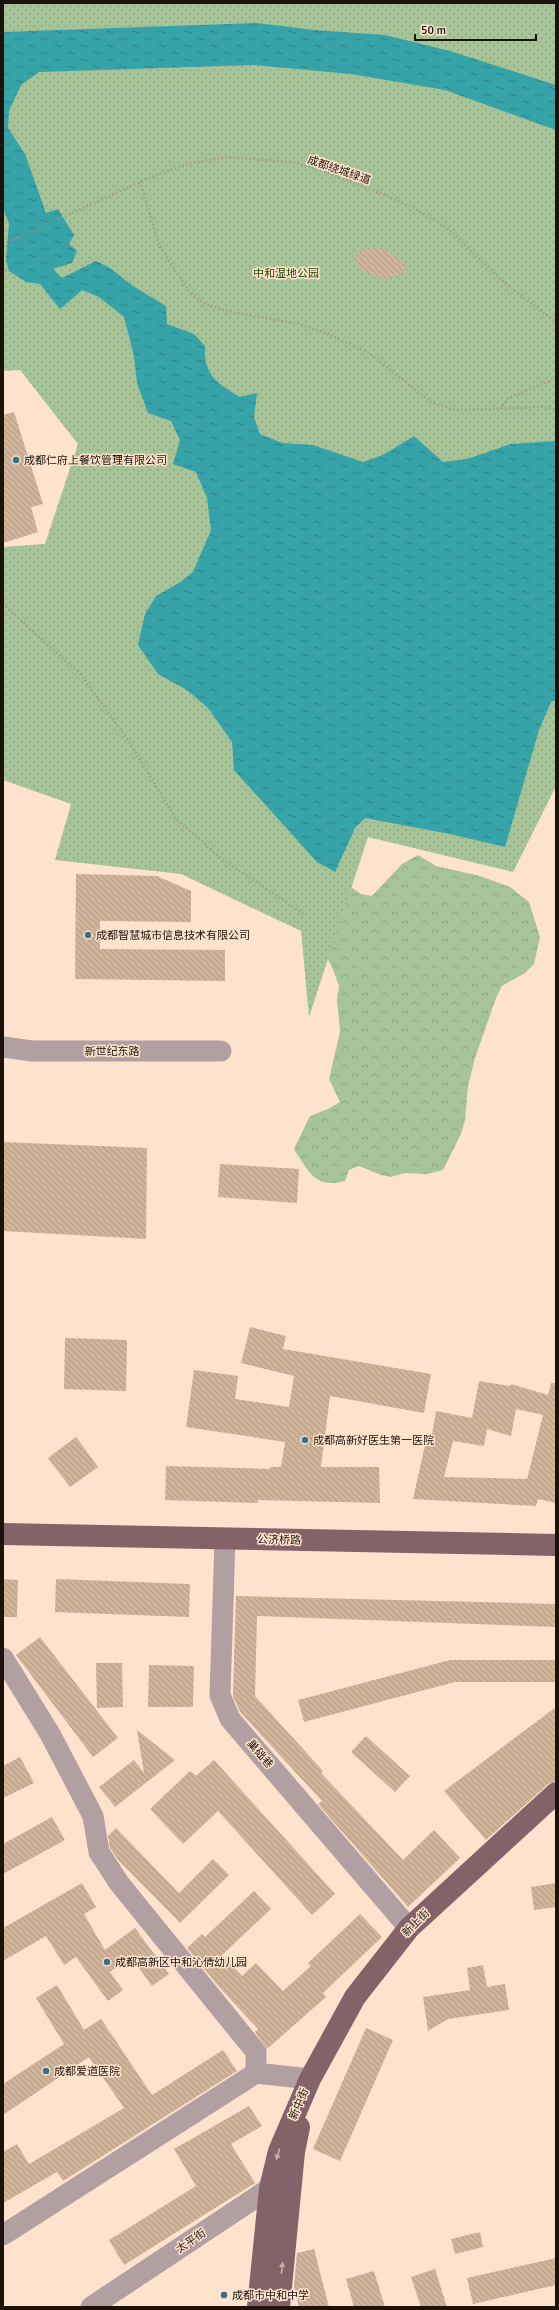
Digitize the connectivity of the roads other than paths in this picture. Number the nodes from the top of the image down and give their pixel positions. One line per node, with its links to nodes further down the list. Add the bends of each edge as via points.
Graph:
1 (3, 1047): 2 (street, 新世纪东路, via 32,1051)
2 (221, 1052)
3 (3, 1534): 4 (main road, 公济桥路)
4 (225, 1539): 5 (main road, 公济桥路); 8 (street, 巢础巷, via 220,1694 230,1719)
5 (556, 1545)
6 (3, 1658): 9 (street, via 50,1734 93,1816 99,1852 120,1883 256,2052)
7 (556, 1793): 8 (main road, 新上街)
8 (409, 1928): 10 (main road, 新上街, via 355,1997)
9 (256, 2073): 10 (street); 13 (street)
10 (310, 2079): 11 (main road, 新中街, via 294,2152); 12 (main road, 新中街, one-way to 12, via 279,2151)
11 (292, 2175): 12 (street, 太平街); 16 (main road, 新中街, one-way to 11)
12 (270, 2188): 14 (street, 太平街); 15 (main road, 新中街)
13 (3, 2235)
14 (91, 2307)
15 (258, 2307)
16 (279, 2307)

